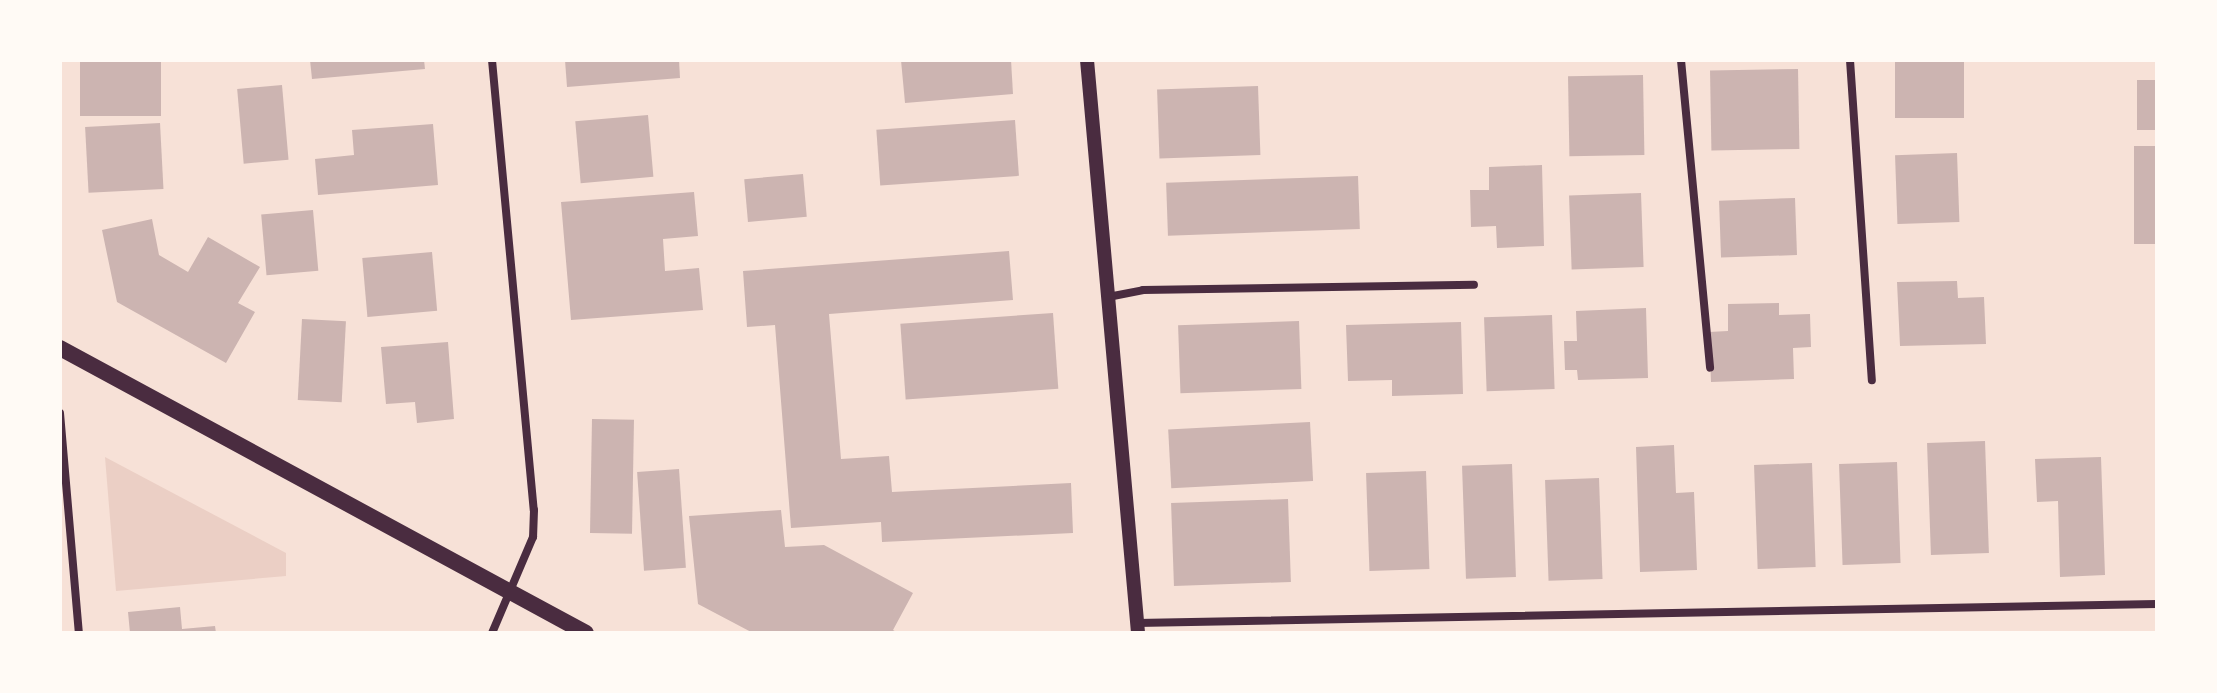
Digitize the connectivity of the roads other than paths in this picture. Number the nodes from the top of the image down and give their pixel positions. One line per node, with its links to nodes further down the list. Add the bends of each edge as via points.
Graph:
1 (492, 60): 11 (street, via 534,510 533,537)
2 (1087, 60): 6 (street)
3 (1681, 60): 8 (street)
4 (1850, 60): 9 (street)
5 (1474, 285): 6 (street, via 1143,290)
6 (1108, 297): 13 (street)
7 (60, 348): 11 (main road)
8 (1710, 368)
9 (1872, 380)
10 (60, 413): 14 (street)
11 (509, 592): 15 (street); 16 (main road)
12 (2157, 604): 13 (street)
13 (1138, 628)
14 (79, 633)
15 (492, 633)
16 (586, 633)

